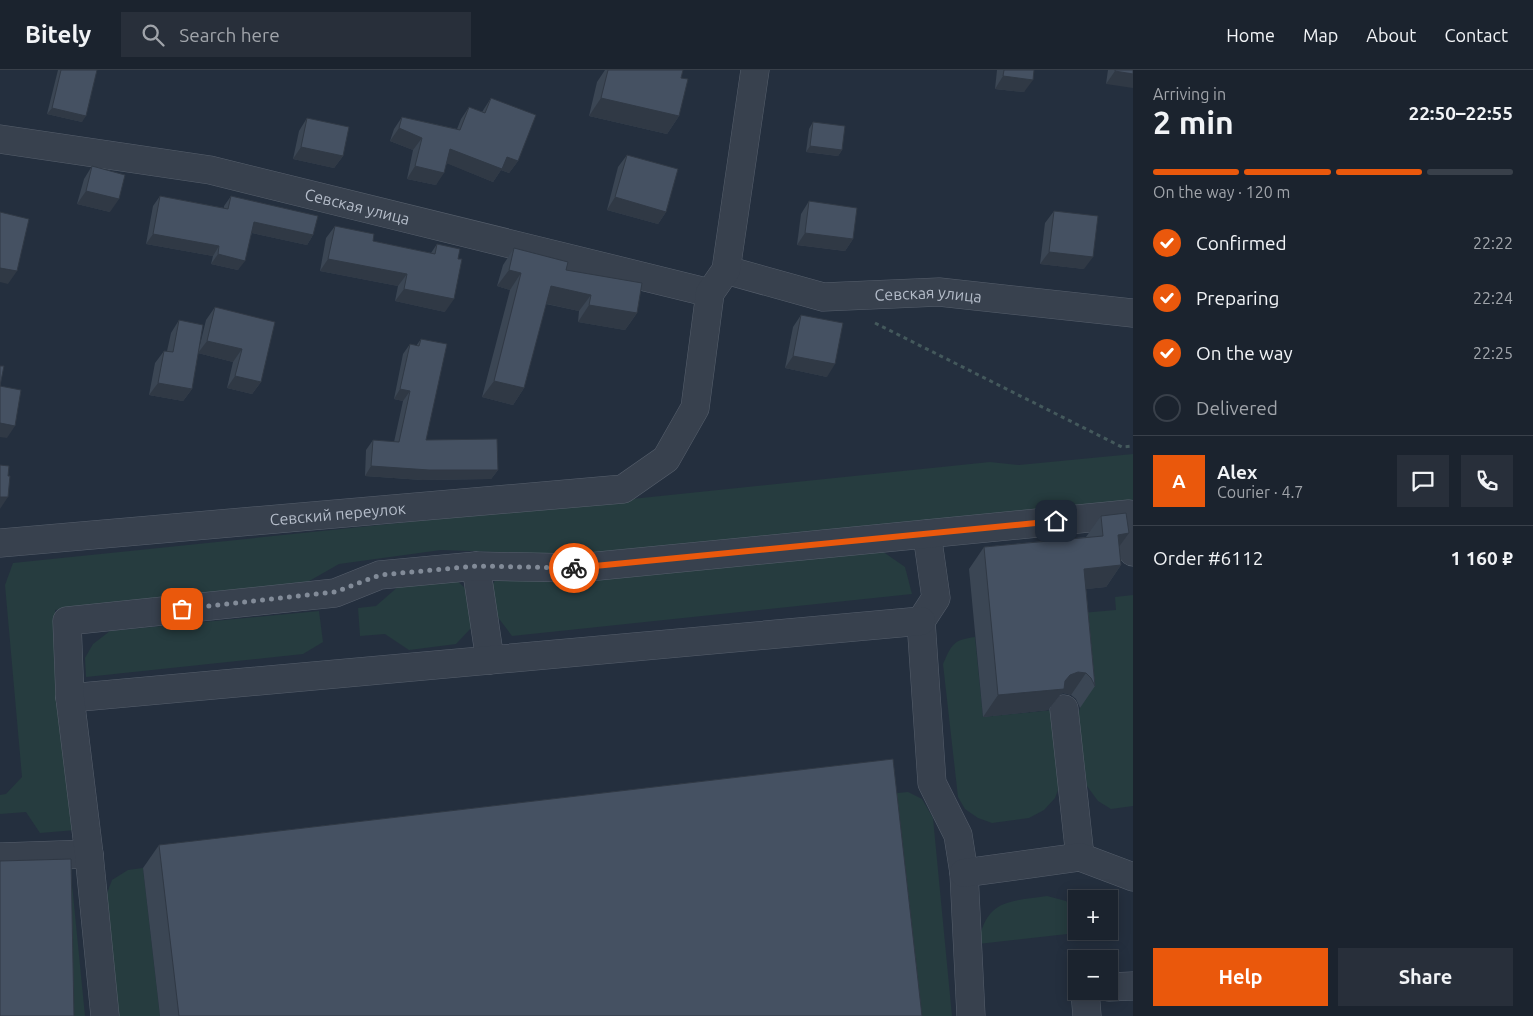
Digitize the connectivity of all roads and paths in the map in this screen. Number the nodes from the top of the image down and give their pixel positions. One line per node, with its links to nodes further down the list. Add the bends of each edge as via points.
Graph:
1 (754, 70): 3 (street)
2 (0, 139): 4 (street, Севская улица, via 210,170)
3 (726, 270): 4 (street); 5 (street, Севская улица, via 823,297 938,292)
4 (710, 293): 9 (street, Севский переулок, via 695,408 666,458 623,489)
5 (1133, 314)
6 (867, 319): 7 (path, via 1122,447)
7 (1133, 446)
8 (928, 534): 10 (street, via 1129,514); 11 (street, via 578,568); 12 (street, via 936,598)
9 (0, 544)
10 (1133, 552)
11 (476, 566): 13 (street); 14 (street, via 380,575 335,592 68,621)
12 (921, 621): 13 (street); 19 (street, via 932,783 958,835)
13 (490, 660): 14 (street)
14 (70, 698): 16 (street)
15 (1064, 709): 18 (street)
16 (89, 854): 17 (street); 24 (street)
17 (0, 857)
18 (1080, 857): 19 (street); 20 (street)
19 (964, 873): 25 (street)
20 (1133, 877)
21 (1133, 986): 22 (street)
22 (1118, 987)
23 (1086, 1000): 26 (street)
24 (105, 1016)
25 (971, 1016)
26 (1087, 1016)

